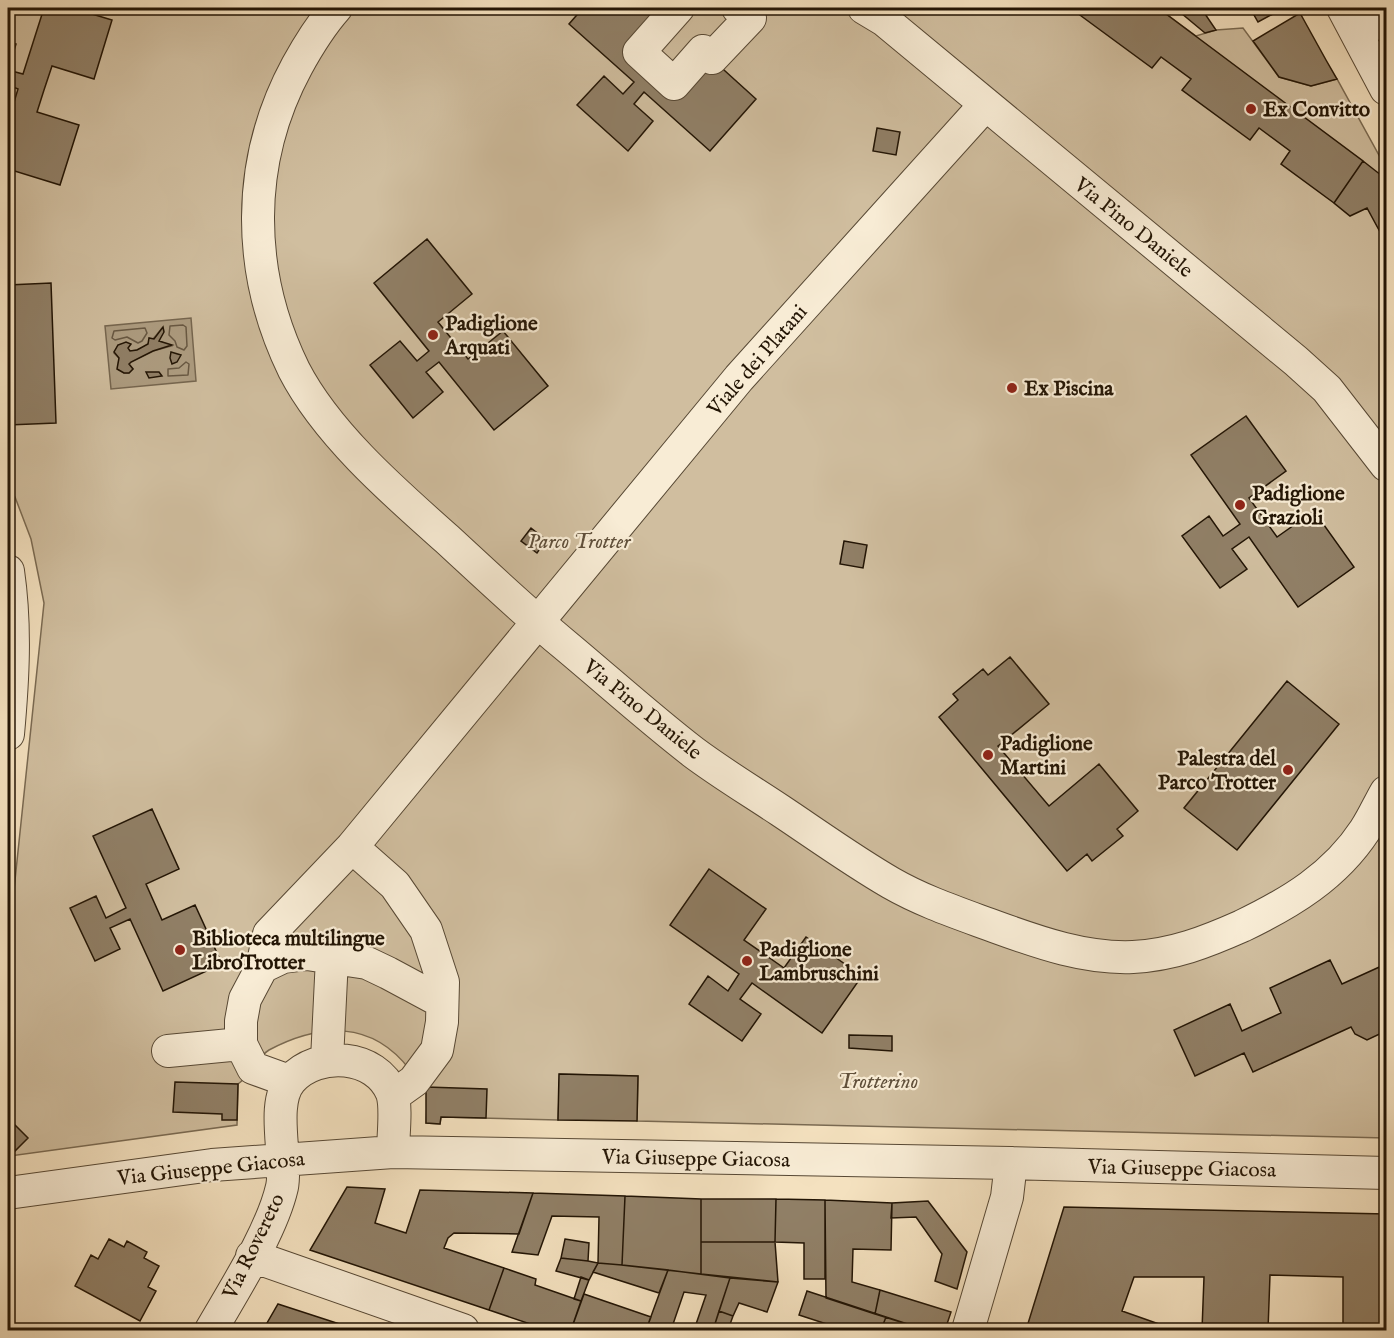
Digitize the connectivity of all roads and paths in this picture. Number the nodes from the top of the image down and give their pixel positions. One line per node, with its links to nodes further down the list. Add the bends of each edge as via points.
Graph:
1 (336, 8): 11 (street, Via Pino Daniele, via 306,50 285,89 258,185 259,254 280,336 301,381 322,413 359,456)
2 (678, 8): 3 (street, via 639,52 674,84 703,51 712,58 750,18)
3 (738, 8)
4 (864, 8): 8 (street, Via Pino Daniele, via 884,20)
5 (1350, 20): 6 (street, via 1369,26); 7 (street)
6 (1386, 21)
7 (1386, 89)
8 (985, 105): 9 (street, Via Pino Daniele, via 1296,361 1327,389); 11 (street, Viale dei Platani, via 739,378)
9 (1386, 465)
10 (8, 571): 12 (street, via 13,626)
11 (538, 622): 13 (street, Via Pino Daniele, via 694,753 894,884 949,909 1072,952 1128,957 1169,954 1209,941 1270,912 1308,890 1338,865 1365,830); 14 (street, Viale dei Platani)
12 (8, 734)
13 (1386, 792)
14 (352, 847): 16 (street, Viale dei Platani, via 269,934); 17 (street, via 395,885 426,930 443,982)
15 (332, 958): 16 (street, via 306,954 283,957); 17 (street, via 367,963); 20 (street)
16 (262, 967): 18 (street, via 245,999)
17 (442, 1002): 22 (street, via 437,1050 414,1081)
18 (241, 1044): 19 (street); 21 (street, via 253,1068)
19 (168, 1051)
20 (327, 1060): 21 (street, via 301,1071); 22 (street, via 343,1060 372,1070 383,1078)
21 (290, 1081): 24 (street, via 282,1101)
22 (393, 1096): 23 (street)
23 (393, 1152): 24 (street, Via Giuseppe Giacosa); 25 (street, Via Giuseppe Giacosa)
24 (282, 1159): 27 (street, Via Giuseppe Giacosa); 28 (street, Via Rovereto, via 280,1194)
25 (1011, 1163): 26 (street, Via Giuseppe Giacosa); 31 (street, via 1007,1197)
26 (1386, 1173)
27 (8, 1193)
28 (252, 1256): 29 (street, Via Rovereto); 30 (street)
29 (211, 1330)
30 (463, 1330)
31 (968, 1330)

